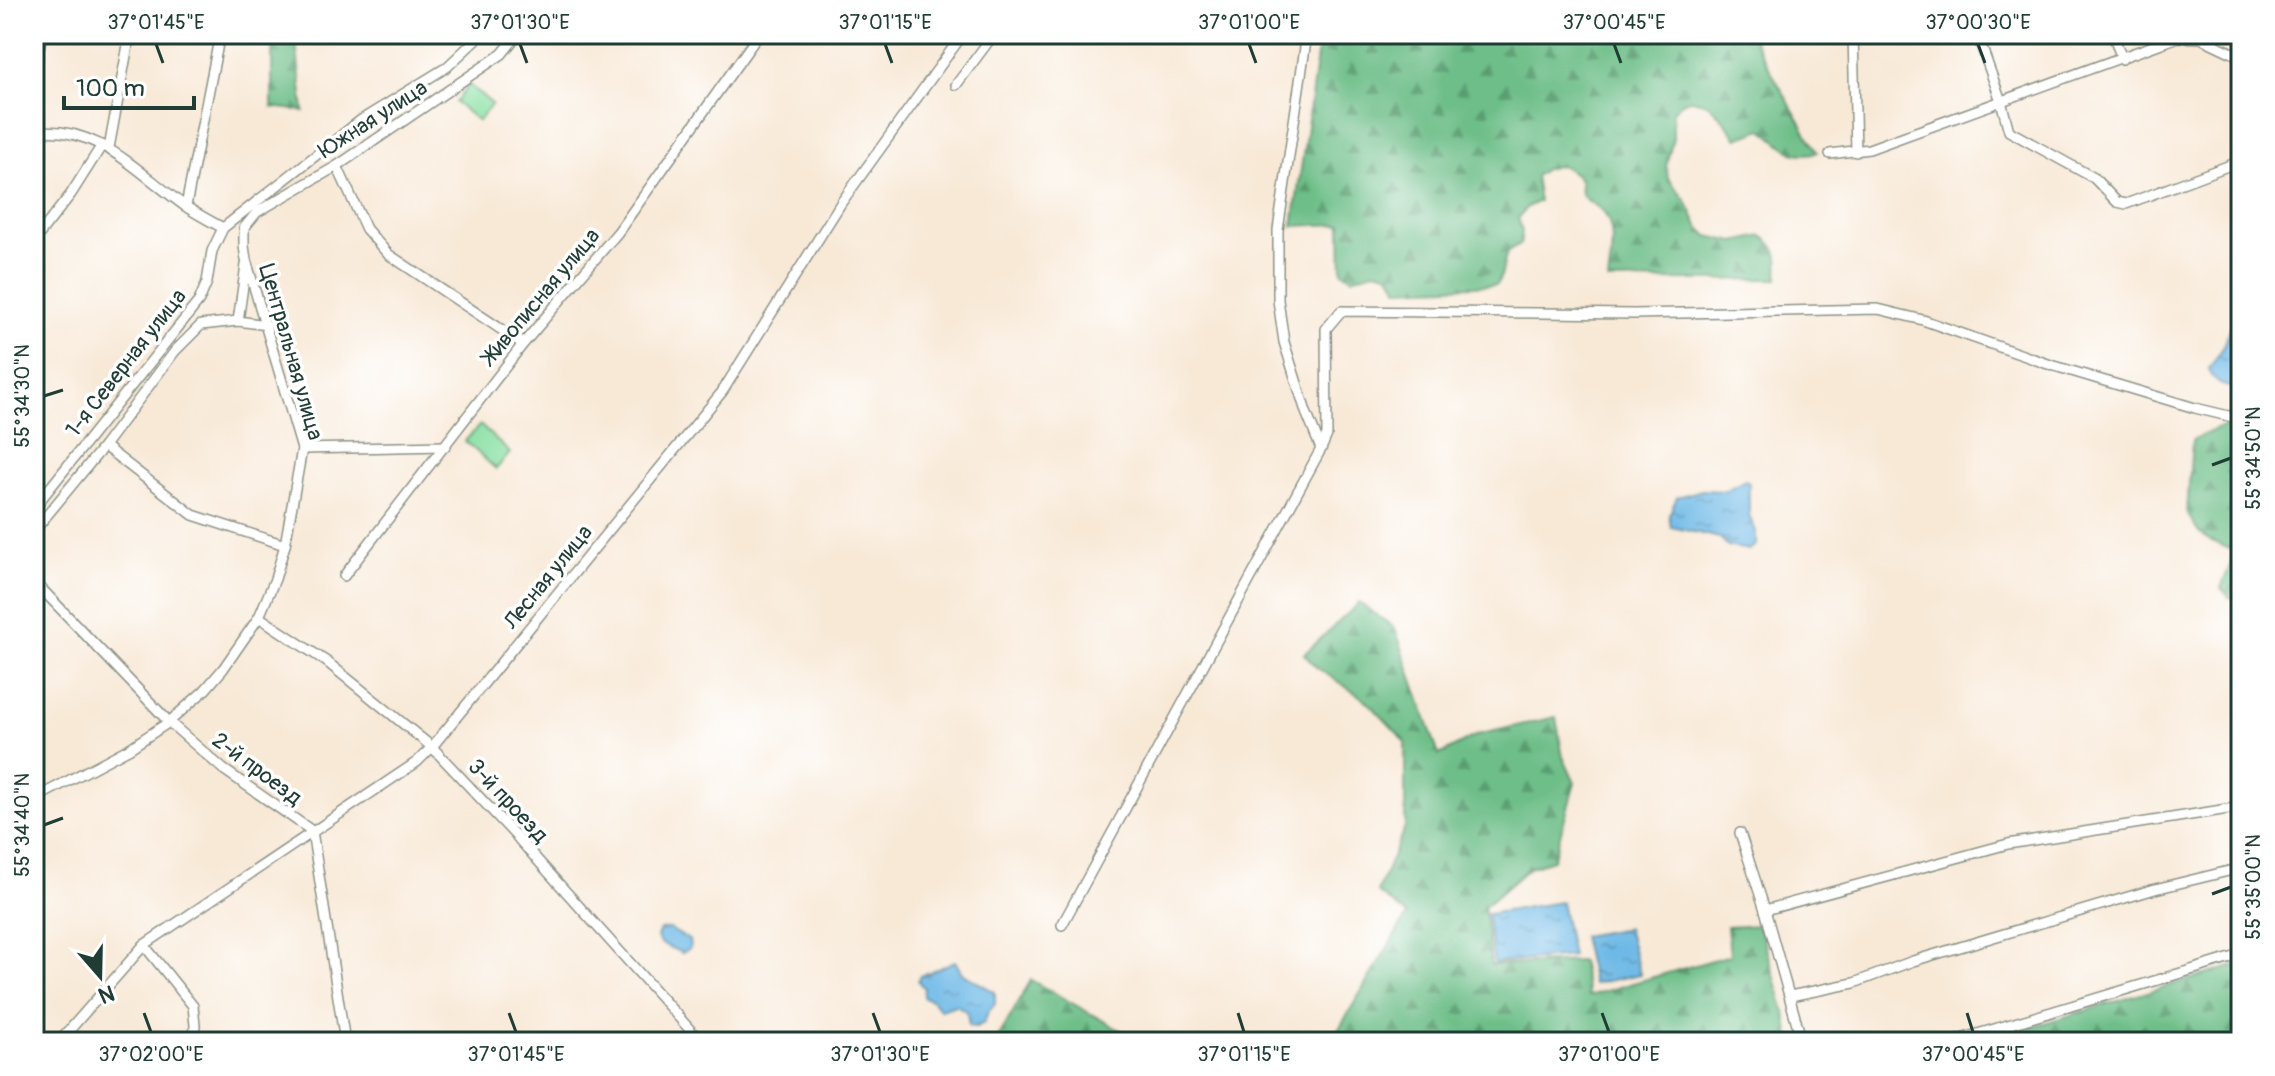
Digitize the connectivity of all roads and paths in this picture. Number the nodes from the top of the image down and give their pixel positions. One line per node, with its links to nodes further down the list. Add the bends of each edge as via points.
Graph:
1 (42, 34): 15 (street)
2 (130, 34): 19 (street)
3 (220, 34): 24 (street)
4 (482, 34): 25 (street, via 447,67 361,120)
5 (518, 34): 23 (street, Южная улица, via 502,54)
6 (759, 34): 31 (street, Живописная улица, via 618,232)
7 (963, 34): 44 (street, Лесная улица, via 841,203 722,392)
8 (994, 34): 16 (street)
9 (1307, 34): 36 (street, via 1278,230 1278,300 1284,342)
10 (1853, 34): 20 (street)
11 (1977, 34): 17 (street)
12 (2113, 34): 14 (street)
13 (2241, 57): 14 (street, via 2201,38 2178,37)
14 (2122, 59): 17 (street)
15 (34, 76)
16 (956, 85)
17 (2001, 101): 20 (street); 22 (street, via 2009,131 2094,178 2117,202 2126,204)
18 (34, 132): 19 (street, via 75,134)
19 (106, 146): 24 (street); 27 (street)
20 (1856, 152): 21 (street)
21 (1830, 154)
22 (2241, 161)
23 (337, 166): 26 (street, Южная улица, via 257,212); 31 (street, via 366,229 388,254)
24 (186, 206): 25 (street)
25 (223, 228): 37 (street, 1-я Северная улица, via 199,301)
26 (244, 228): 28 (street, Центральная улица)
27 (34, 241)
28 (246, 260): 29 (street); 30 (street, Центральная улица)
29 (238, 321): 30 (street); 33 (street, via 201,325 175,351)
30 (267, 325): 35 (street, Центральная улица)
31 (523, 344): 34 (street, Живописная улица)
32 (2241, 419): 36 (street, via 1878,309 1634,314 1341,311 1326,329 1327,435)
33 (104, 446): 38 (street); 39 (street, via 193,515)
34 (446, 446): 35 (street); 40 (street, Живописная улица)
35 (302, 449): 39 (street, Центральная улица)
36 (1321, 449): 51 (street)
37 (34, 508)
38 (34, 531)
39 (285, 545): 42 (street, Центральная улица)
40 (344, 576)
41 (34, 581): 43 (street, 2-й проезд)
42 (259, 617): 43 (street, Центральная улица, via 223,669); 44 (street, 3-й проезд, via 327,662)
43 (169, 722): 45 (street, Центральная улица); 47 (street, 2-й проезд, via 223,769)
44 (432, 747): 47 (street, Лесная улица); 58 (street, 3-й проезд)
45 (34, 799)
46 (2241, 807): 50 (street, via 2008,844)
47 (312, 831): 52 (street, Лесная улица); 57 (street, 2-й проезд)
48 (1740, 833): 50 (street)
49 (2241, 868): 54 (street, via 2155,889 1854,983)
50 (1765, 910): 54 (street)
51 (1062, 925)
52 (144, 945): 55 (street, Лесная улица); 56 (street, via 193,1006)
53 (2241, 955): 60 (street)
54 (1790, 996): 59 (street)
55 (59, 1042)
56 (194, 1042)
57 (345, 1042)
58 (701, 1042)
59 (1802, 1042)
60 (1951, 1042)

